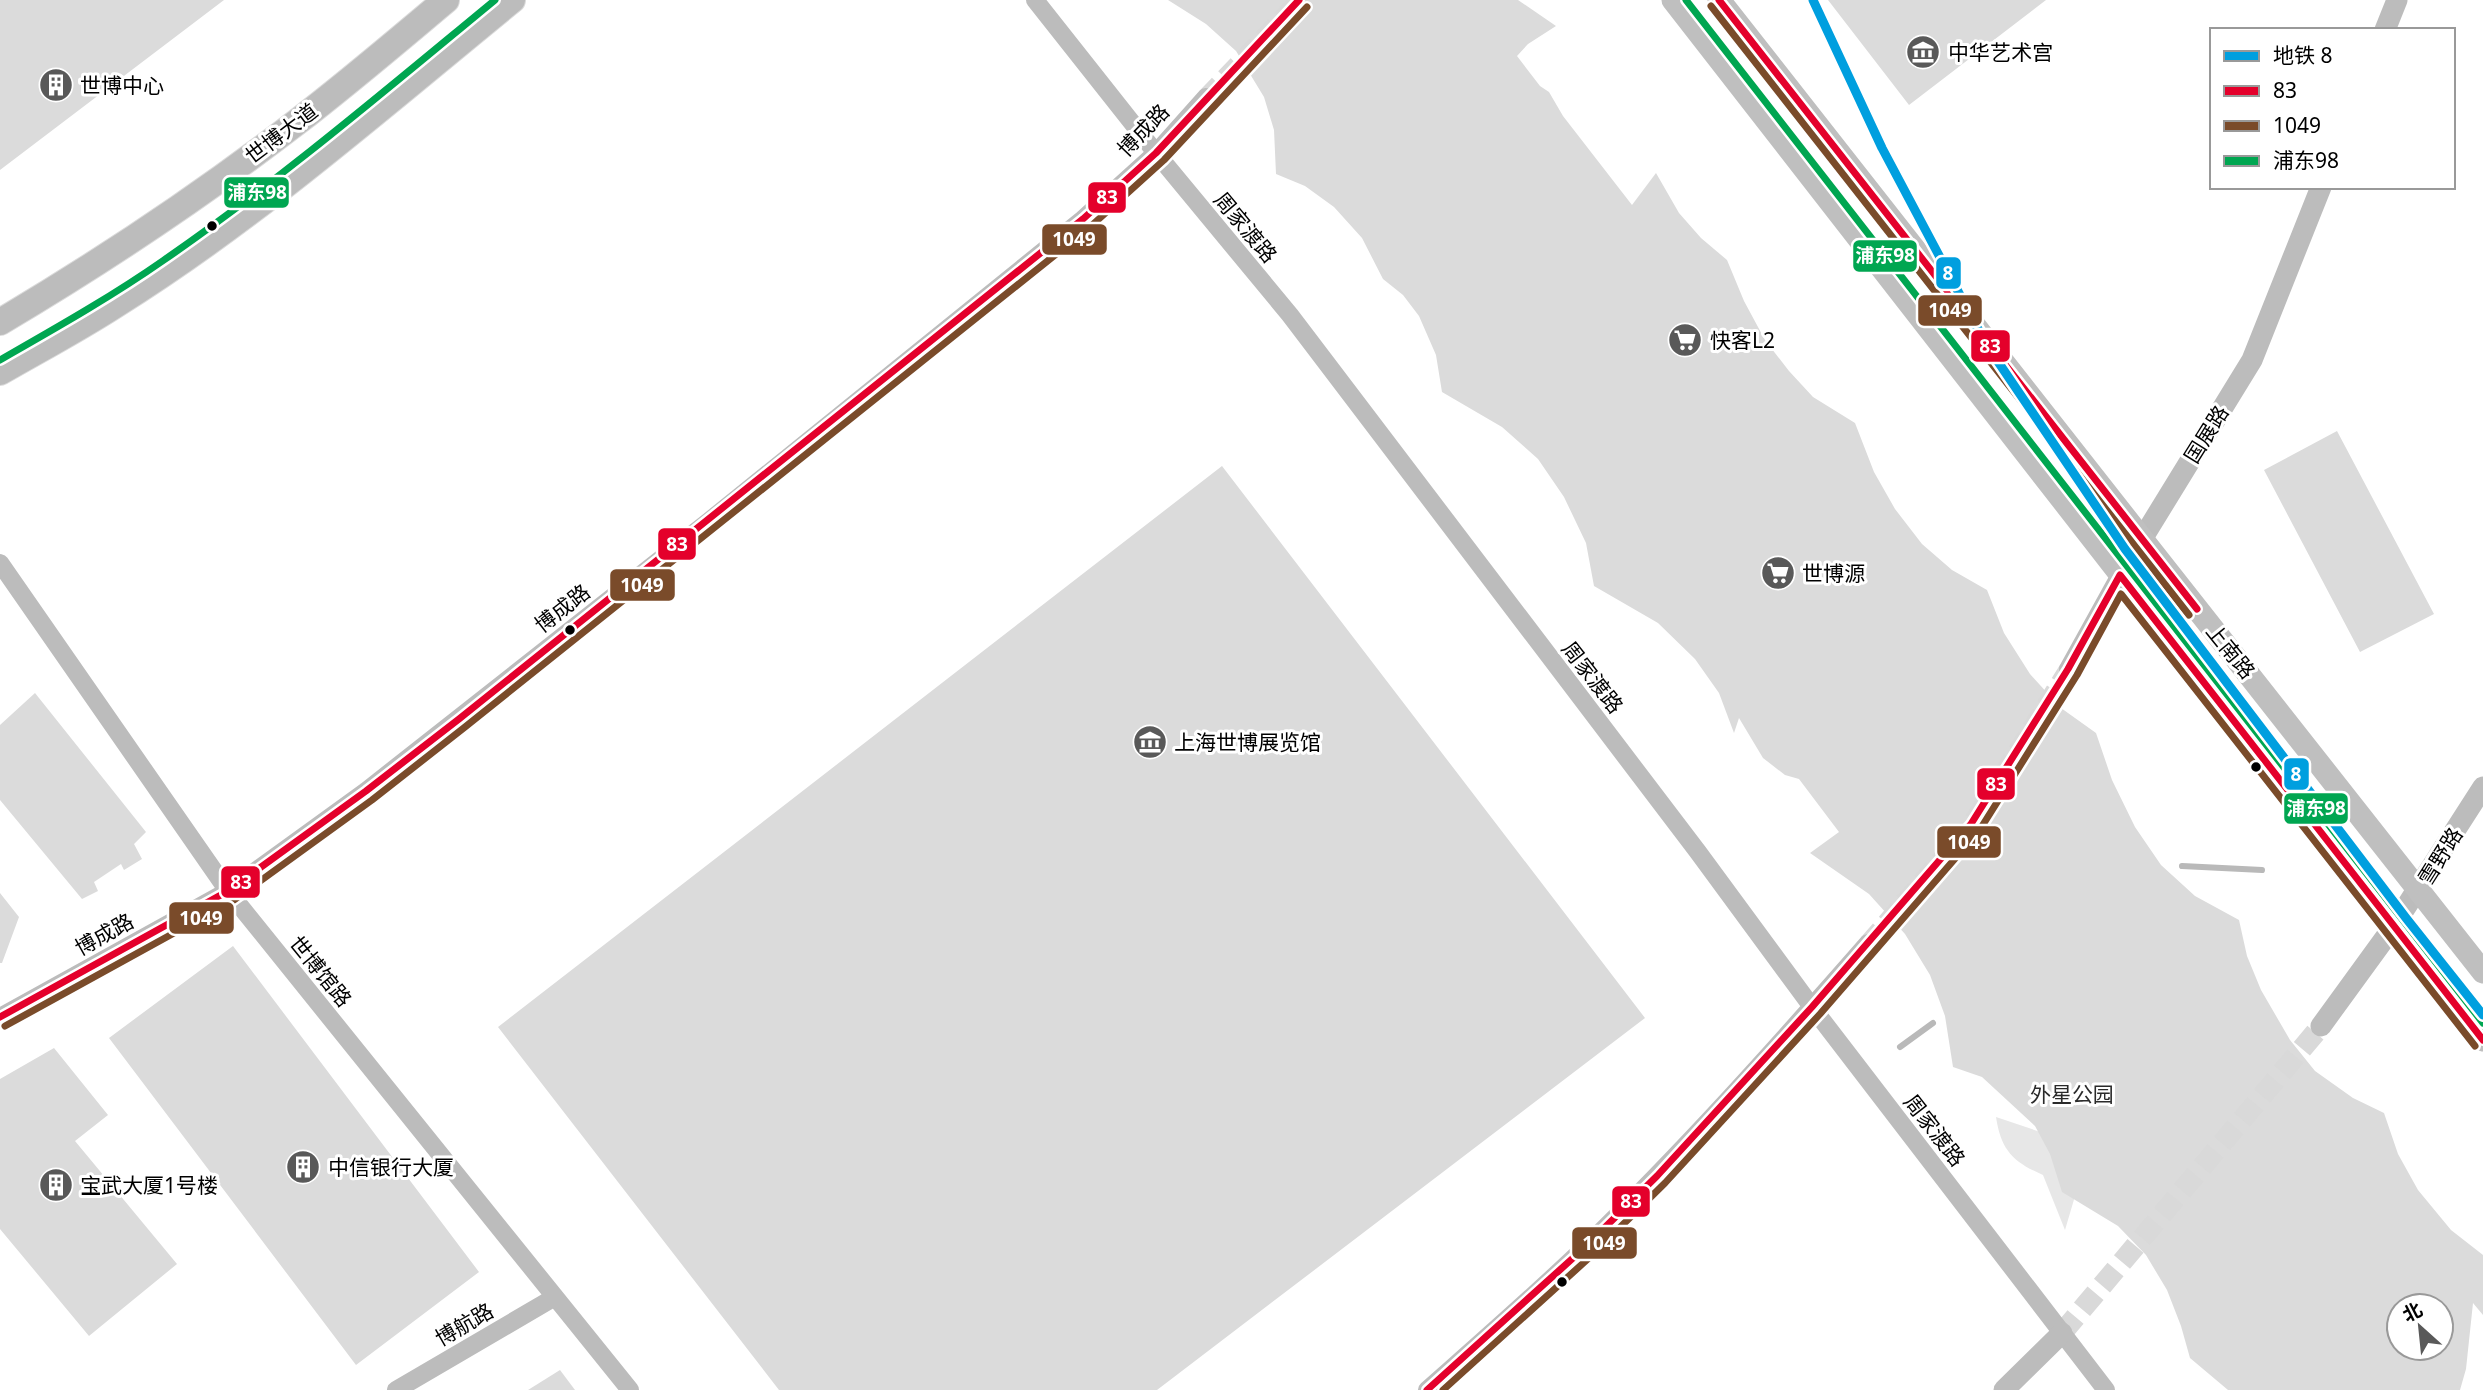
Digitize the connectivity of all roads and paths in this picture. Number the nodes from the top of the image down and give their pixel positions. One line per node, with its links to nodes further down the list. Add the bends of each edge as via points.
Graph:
1 (446, 0): 11 (main road, 世博大道, via 298,122 85,272)
2 (512, 0): 12 (main road, 世博大道, via 221,232 116,305)
3 (1035, 0): 9 (street, 周家渡路)
4 (1673, 0): 15 (main road, 上南路)
5 (1719, 0): 13 (main road, 上南路)
6 (2397, 0): 7 (street)
7 (2386, 28)
8 (1206, 97): 9 (street, 博成路)
9 (1156, 153): 19 (street, 博成路, via 1083,219 709,521 366,791); 23 (street, 周家渡路, via 1290,315)
10 (2320, 189): 13 (street, 国展路, via 2252,360)
11 (0, 322)
12 (0, 372)
13 (2141, 540): 15 (street, 国展路); 18 (main road, 上南路)
14 (0, 563): 19 (street, 世博馆路)
15 (2120, 575): 16 (street, 国展路); 20 (main road, 上南路)
16 (2068, 669)
17 (2483, 787): 18 (street, 雪野路)
18 (2418, 890): 20 (street, 雪野路); 22 (main road, 上南路)
19 (228, 891): 24 (street, 博成路); 27 (street, 世博馆路)
20 (2393, 927): 25 (street, 雪野路); 26 (main road, 上南路)
21 (1868, 943): 23 (street)
22 (2483, 972)
23 (1812, 1007): 28 (street, 周家渡路); 31 (street, via 1657,1176)
24 (0, 1017)
25 (2321, 1026)
26 (2483, 1040)
27 (555, 1297): 29 (street, 博航路); 30 (street, 世博馆路)
28 (2062, 1334): 32 (street); 33 (street, 周家渡路)
29 (396, 1390)
30 (630, 1390)
31 (1427, 1390)
32 (2004, 1390)
33 (2106, 1390)

